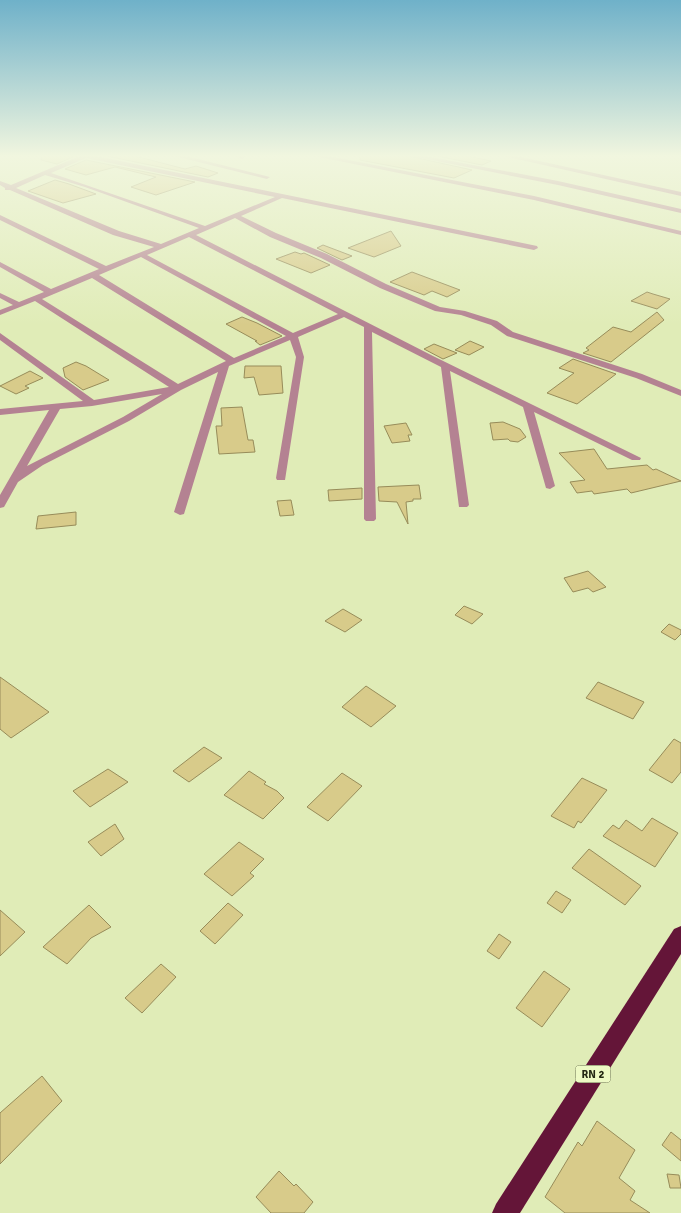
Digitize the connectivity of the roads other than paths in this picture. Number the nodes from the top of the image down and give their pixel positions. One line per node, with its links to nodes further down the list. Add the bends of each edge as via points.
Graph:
1 (67, 212): 11 (street, via 116,233)
2 (159, 212): 8 (street)
3 (245, 212): 6 (street)
4 (353, 212): 12 (street)
5 (591, 212): 9 (street)
6 (234, 216): 8 (street); 29 (street, via 438,309 494,323 510,334)
7 (0, 217): 15 (street)
8 (205, 228): 10 (street)
9 (681, 233)
10 (189, 234): 11 (street); 22 (street)
11 (160, 246): 13 (street)
12 (534, 248)
13 (140, 254): 15 (street); 25 (street)
14 (0, 264): 17 (street)
15 (105, 269): 16 (street)
16 (92, 274): 17 (street); 26 (street)
17 (50, 292): 19 (street)
18 (0, 295): 20 (street)
19 (35, 298): 20 (street); 28 (street)
20 (18, 305): 21 (street)
21 (0, 313)
22 (345, 314): 23 (street); 25 (street)
23 (368, 326): 27 (street); 41 (street)
24 (0, 336): 30 (street)
25 (293, 336): 26 (street); 35 (street, via 300,357)
26 (229, 363): 28 (street); 40 (street)
27 (445, 365): 31 (street); 39 (street)
28 (178, 388): 30 (street); 36 (street, via 126,419 39,463)
29 (681, 393)
30 (92, 403): 32 (street)
31 (527, 405): 34 (street); 37 (street)
32 (56, 406): 33 (street); 36 (street)
33 (0, 412)
34 (636, 458)
35 (281, 478)
36 (13, 482): 38 (street)
37 (550, 486)
38 (0, 504)
39 (463, 505)
40 (180, 512)
41 (370, 519)
42 (681, 936): 43 (highway, RN 2)
43 (505, 1213)

